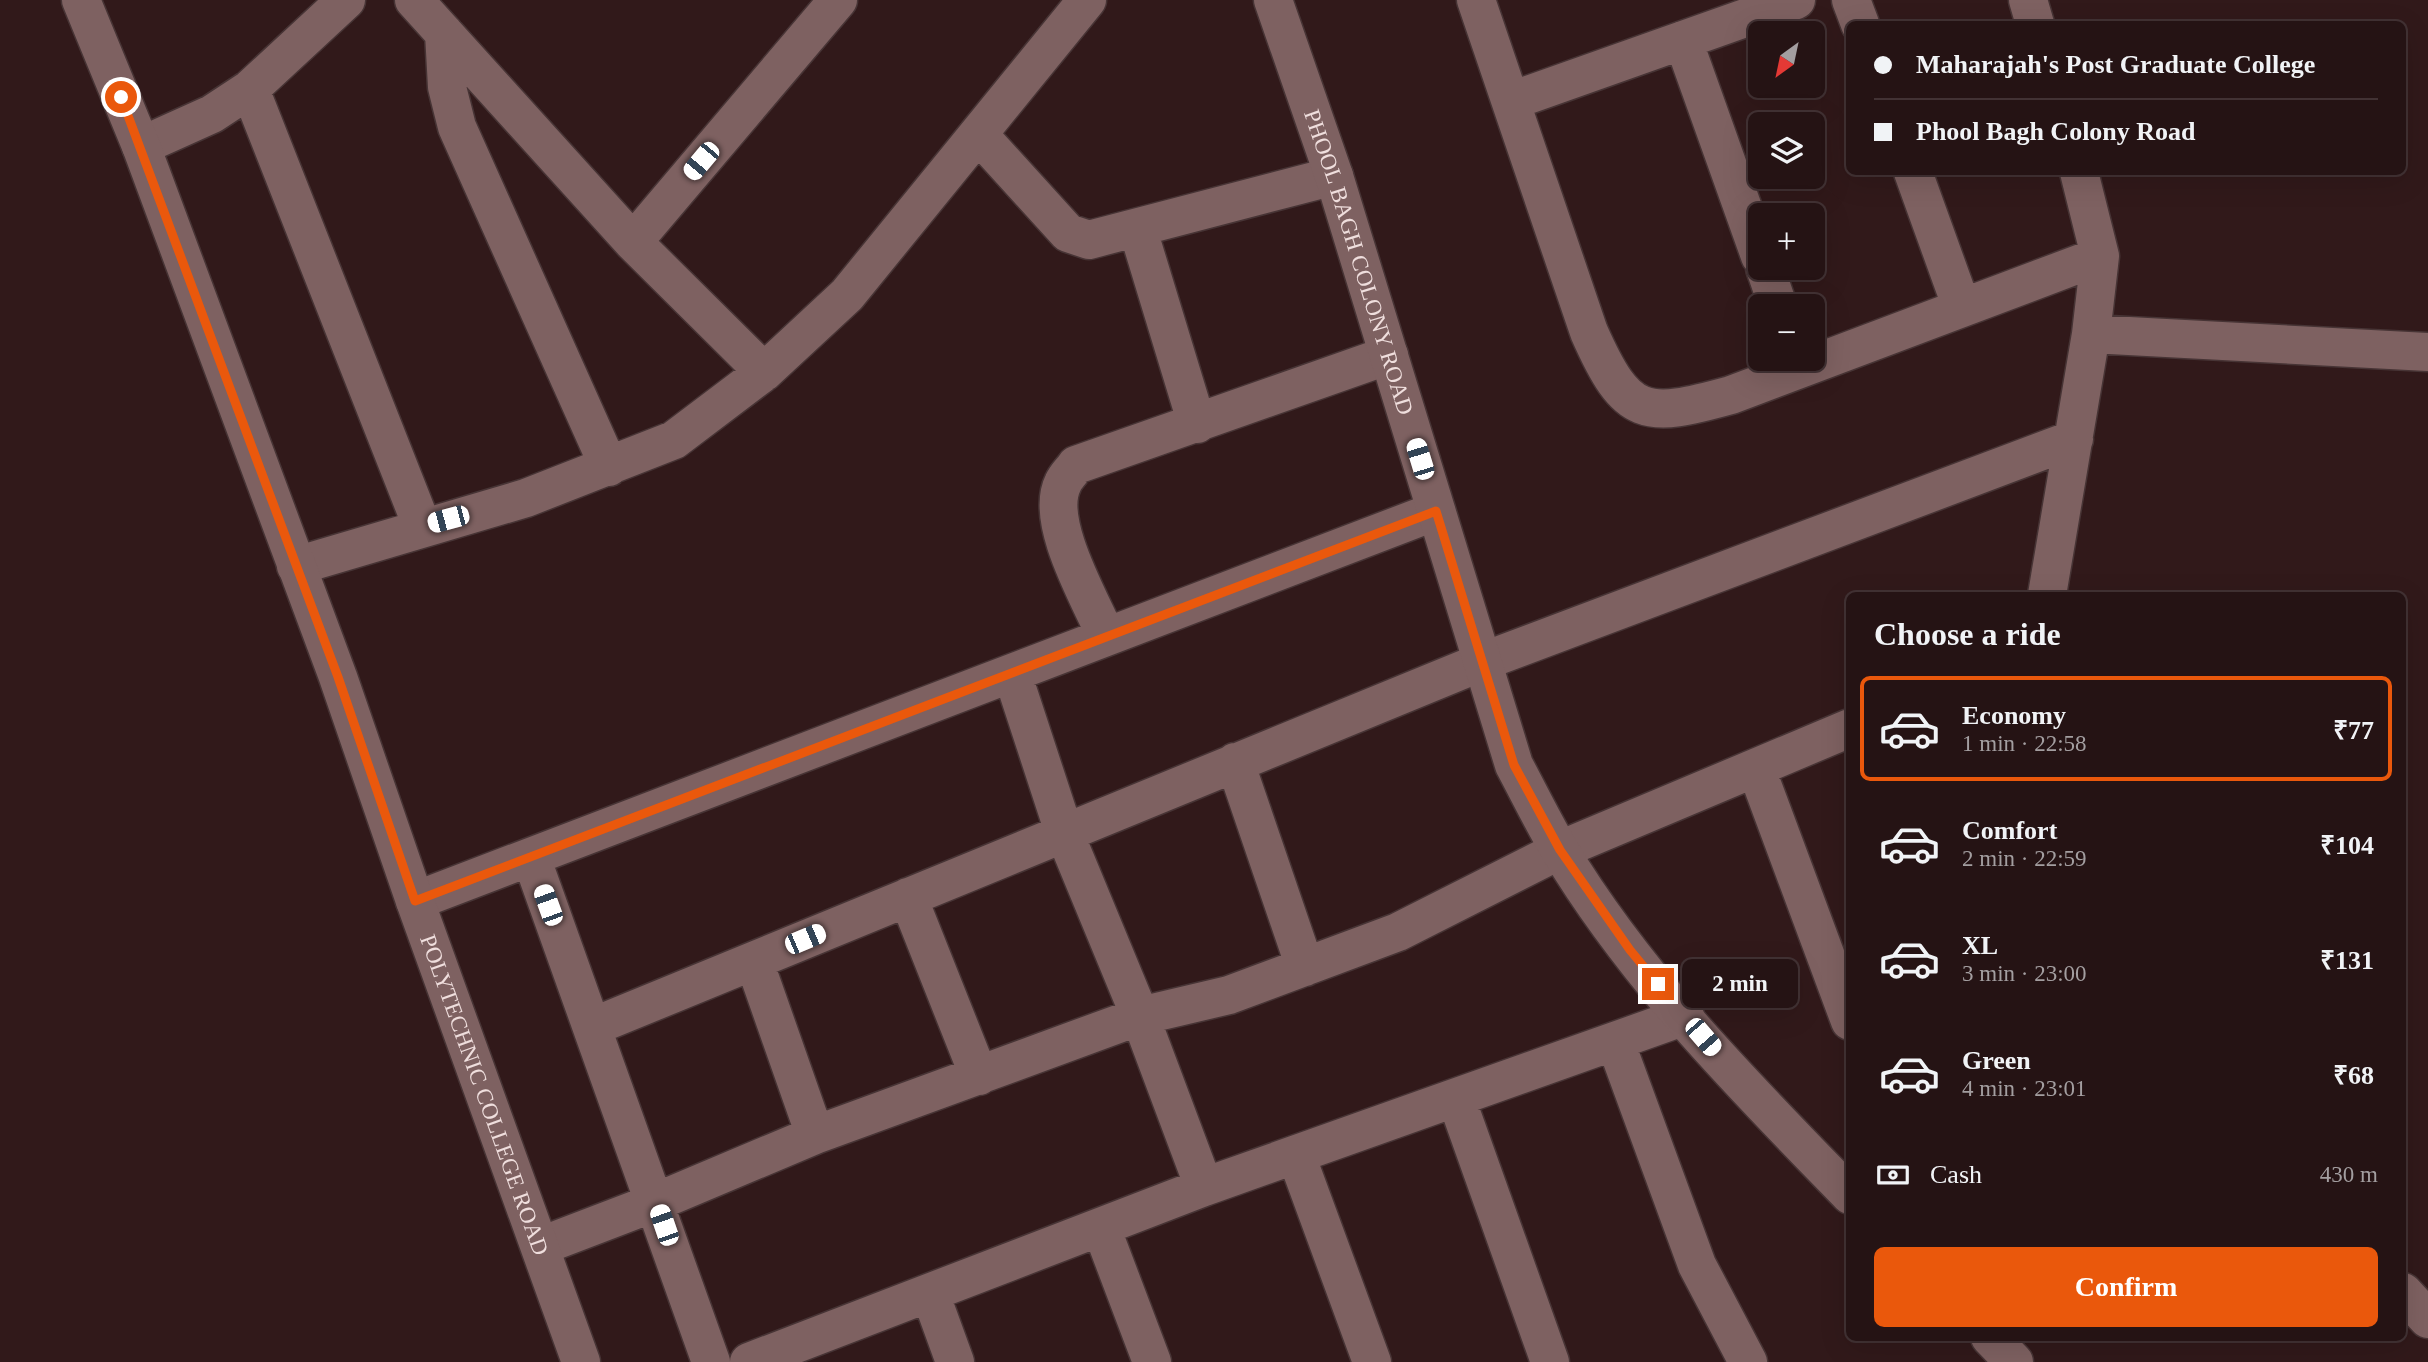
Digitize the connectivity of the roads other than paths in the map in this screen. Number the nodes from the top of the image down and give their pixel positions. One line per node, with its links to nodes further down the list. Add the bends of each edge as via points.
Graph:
1 (81, 0): 18 (street, POLYTECHNIC COLLEGE ROAD)
2 (414, 0): 13 (street)
3 (838, 0): 24 (street)
4 (1087, 0): 17 (street)
5 (1273, 0): 21 (street, PHOOL BAGH COLONY ROAD)
6 (1476, 0): 16 (street)
7 (1797, 0): 14 (street)
8 (1851, 0): 11 (street)
9 (2028, 0): 12 (street)
10 (342, 1): 15 (street)
11 (1859, 21)
12 (2034, 21)
13 (444, 33): 24 (street); 35 (street, via 447,87 457,127)
14 (1683, 40): 16 (street); 22 (street)
15 (250, 89): 18 (street, via 212,114); 37 (street)
16 (1511, 102): 31 (street, via 1589,332 1606,371 1624,395 1652,409 1677,410 1731,395)
17 (978, 134): 23 (street, via 1068,233 1089,240); 32 (street, via 847,295)
18 (141, 146): 38 (street, POLYTECHNIC COLLEGE ROAD)
19 (1914, 175): 26 (street)
20 (2080, 175): 25 (street)
21 (1334, 176): 23 (street); 29 (street, PHOOL BAGH COLONY ROAD)
22 (1748, 222)
23 (1138, 230): 33 (street)
24 (633, 242): 32 (street)
25 (2100, 256): 26 (street); 27 (street)
26 (1962, 308): 30 (street)
27 (2091, 334): 28 (street); 34 (street)
28 (2428, 352)
29 (1389, 355): 33 (street); 36 (street, PHOOL BAGH COLONY ROAD)
30 (1825, 355)
31 (1784, 371)
32 (764, 372): 35 (street, via 674,440)
33 (1197, 424): 40 (street, via 1076,465 1062,483 1058,502 1062,533)
34 (2074, 439): 39 (street); 41 (street)
35 (609, 467): 37 (street, via 526,498)
36 (1436, 511): 40 (street); 41 (street, PHOOL BAGH COLONY ROAD)
37 (422, 526): 38 (street)
38 (296, 566): 50 (street, POLYTECHNIC COLLEGE ROAD)
39 (2048, 592)
40 (1106, 636): 42 (street)
41 (1483, 661): 44 (street); 47 (street, PHOOL BAGH COLONY ROAD, via 1514,765)
42 (1012, 673): 46 (street); 48 (street)
43 (1846, 730): 45 (street)
44 (1235, 762): 46 (street); 52 (street)
45 (1756, 768): 47 (street); 53 (street)
46 (1064, 832): 49 (street); 54 (street)
47 (1560, 850): 52 (street, via 1398,932); 55 (street, PHOOL BAGH COLONY ROAD, via 1630,950)
48 (531, 857): 50 (street); 56 (street)
49 (908, 897): 51 (street); 58 (street)
50 (415, 901): 66 (street, POLYTECHNIC COLLEGE ROAD)
51 (754, 961): 56 (street); 60 (street)
52 (1305, 967): 54 (street, via 1229,995)
53 (1846, 1010)
54 (1140, 1016): 58 (street); 62 (street)
55 (1685, 1016): 57 (street); 63 (street, PHOOL BAGH COLONY ROAD)
56 (592, 1027): 64 (street)
57 (1615, 1041): 59 (street); 78 (street, via 1697,1265)
58 (979, 1076): 60 (street)
59 (1456, 1098): 61 (street); 77 (street)
60 (815, 1135): 64 (street)
61 (1296, 1154): 62 (street); 76 (street)
62 (1204, 1187): 65 (street)
63 (1846, 1191)
64 (656, 1202): 66 (street); 72 (street)
65 (1101, 1227): 67 (street); 75 (street)
66 (541, 1246): 71 (street, POLYTECHNIC COLLEGE ROAD)
67 (930, 1293): 73 (street); 74 (street)
68 (2406, 1295): 69 (street)
69 (2428, 1318)
70 (1994, 1341): 79 (street)
71 (581, 1362)
72 (711, 1362)
73 (749, 1362)
74 (955, 1362)
75 (1152, 1362)
76 (1372, 1362)
77 (1550, 1362)
78 (1748, 1362)
79 (2014, 1362)

